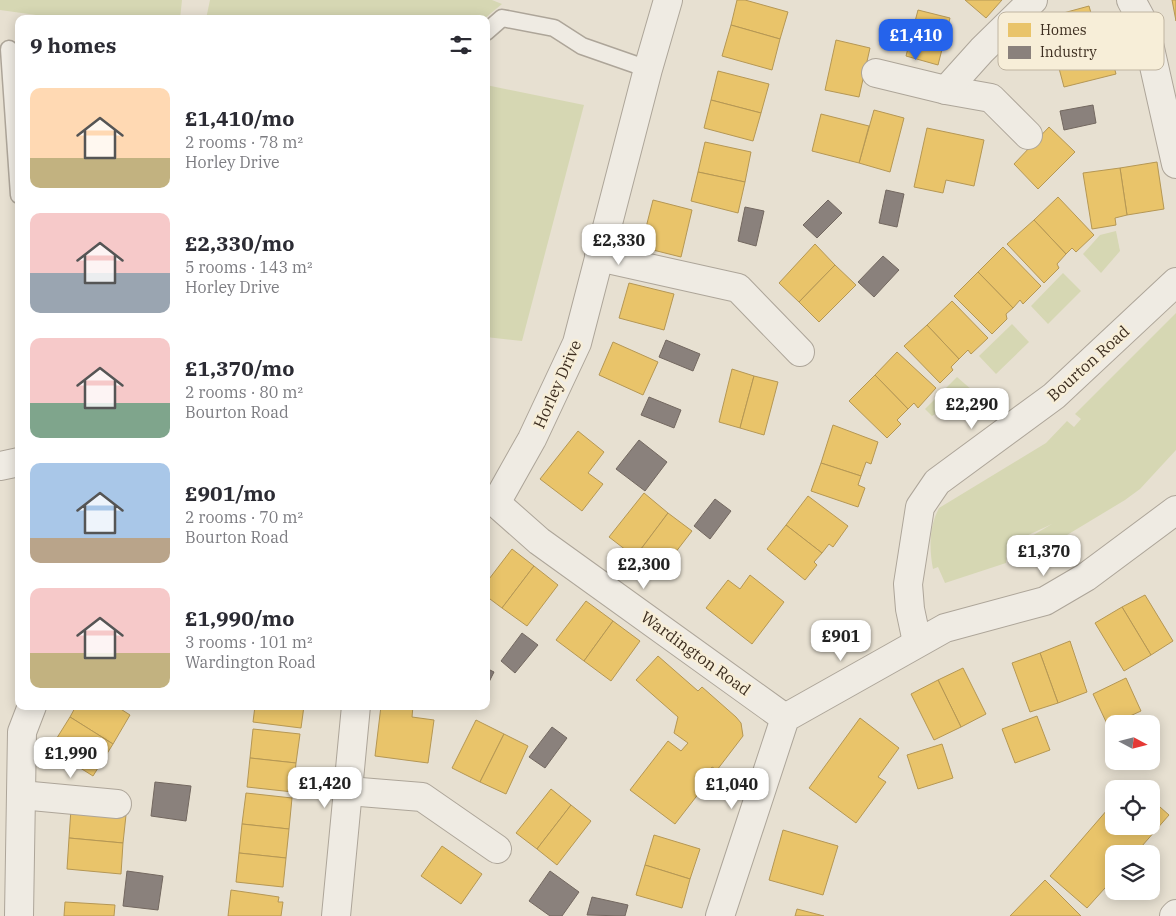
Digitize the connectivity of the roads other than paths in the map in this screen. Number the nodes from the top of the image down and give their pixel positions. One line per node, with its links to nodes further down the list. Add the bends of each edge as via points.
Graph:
1 (668, 0): 9 (street, Horley Drive)
2 (1033, 0): 4 (street)
3 (1131, 0): 5 (street)
4 (1021, 12)
5 (1137, 12)
6 (490, 28): 9 (lane, via 502,18 554,28 582,46)
7 (998, 34): 12 (street)
8 (9, 49): 14 (lane)
9 (648, 69): 16 (street, Horley Drive)
10 (1155, 70): 15 (street)
11 (876, 73): 12 (street)
12 (946, 90): 13 (street, via 992,98)
13 (1028, 135)
14 (15, 137)
15 (1176, 164)
16 (599, 257): 18 (street, via 738,288); 21 (street, Horley Drive, via 577,343 532,439)
17 (1176, 282): 23 (street, Bourton Road, via 1054,396 937,482 920,507 908,584)
18 (800, 352)
19 (15, 463): 20 (street)
20 (0, 466)
21 (491, 502): 26 (street, Wardington Road, via 539,541)
22 (1176, 510): 23 (street, via 1086,577 1045,601 945,628)
23 (917, 642): 26 (street)
24 (30, 710): 28 (street, via 22,732)
25 (356, 710): 27 (street)
26 (786, 718): 33 (street)
27 (348, 791): 30 (street, via 422,796); 32 (street)
28 (21, 795): 29 (street); 31 (street)
29 (117, 804)
30 (497, 849)
31 (19, 916)
32 (336, 916)
33 (720, 916)

